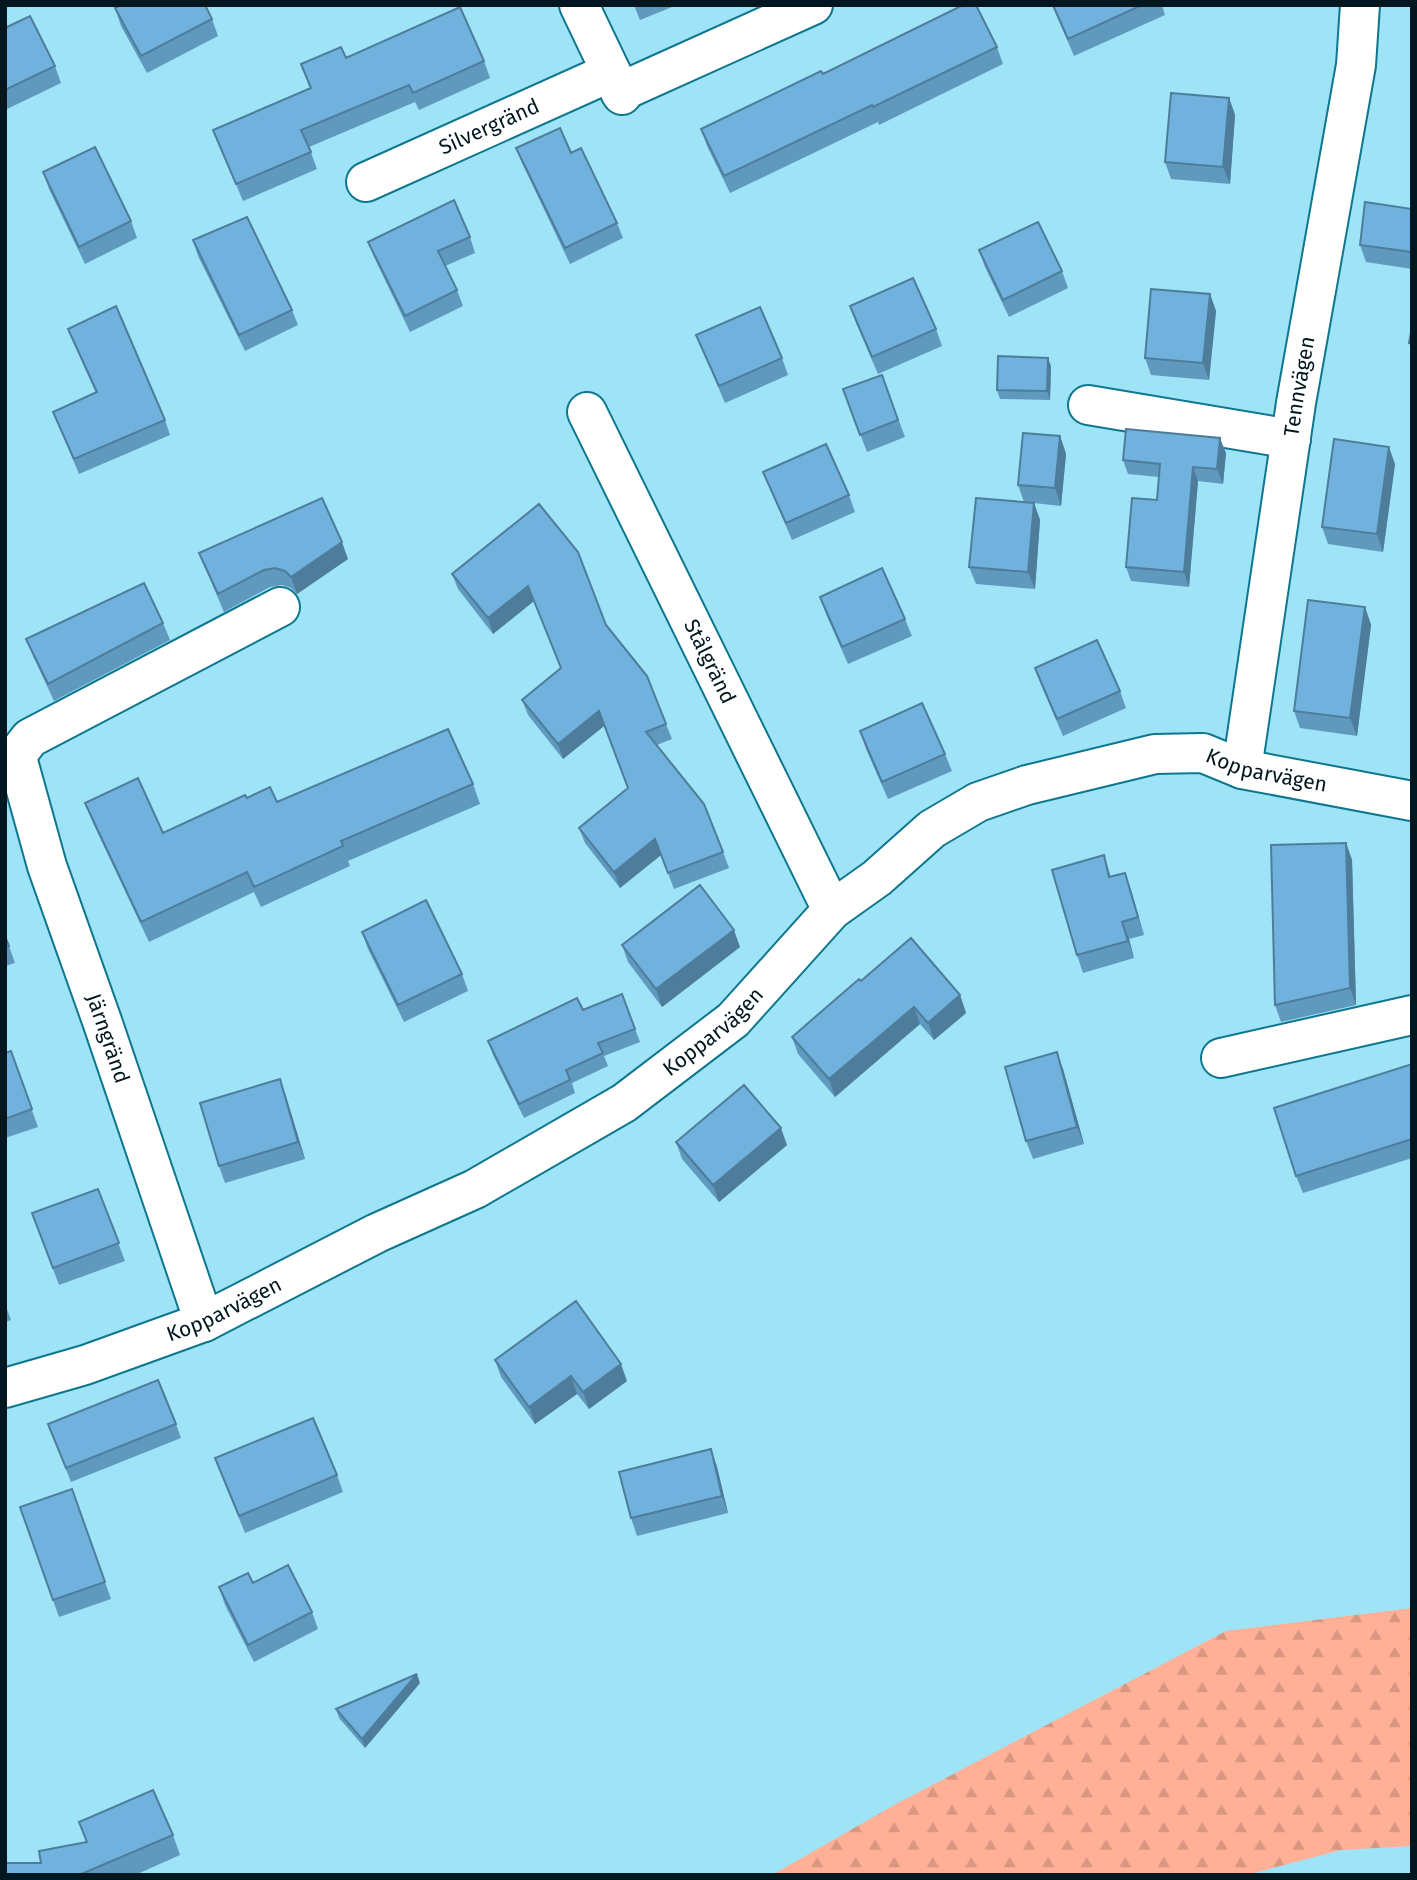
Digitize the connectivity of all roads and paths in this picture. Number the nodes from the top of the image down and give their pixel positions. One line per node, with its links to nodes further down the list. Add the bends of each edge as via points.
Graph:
1 (579, 5): 4 (street)
2 (813, 5): 4 (street, Silvergränd)
3 (1360, 5): 8 (street, Tennvägen, via 1356,65)
4 (620, 91): 5 (street, Silvergränd)
5 (366, 182)
6 (1088, 405): 8 (street)
7 (587, 412): 13 (street, Stålgränd)
8 (1291, 439): 11 (street, Tennvägen)
9 (280, 607): 10 (street, Järngränd, via 30,738)
10 (11, 762): 16 (street, Järngränd)
11 (1242, 769): 12 (street, Kopparvägen); 13 (street, Kopparvägen, via 1203,753 1155,754 1027,785 978,802 932,829)
12 (1412, 801)
13 (832, 910): 16 (street, Kopparvägen, via 733,1020 624,1103 475,1189 377,1233)
14 (1412, 1015): 15 (street)
15 (1221, 1058)
16 (204, 1322): 17 (street, Kopparvägen)
17 (5, 1388)

